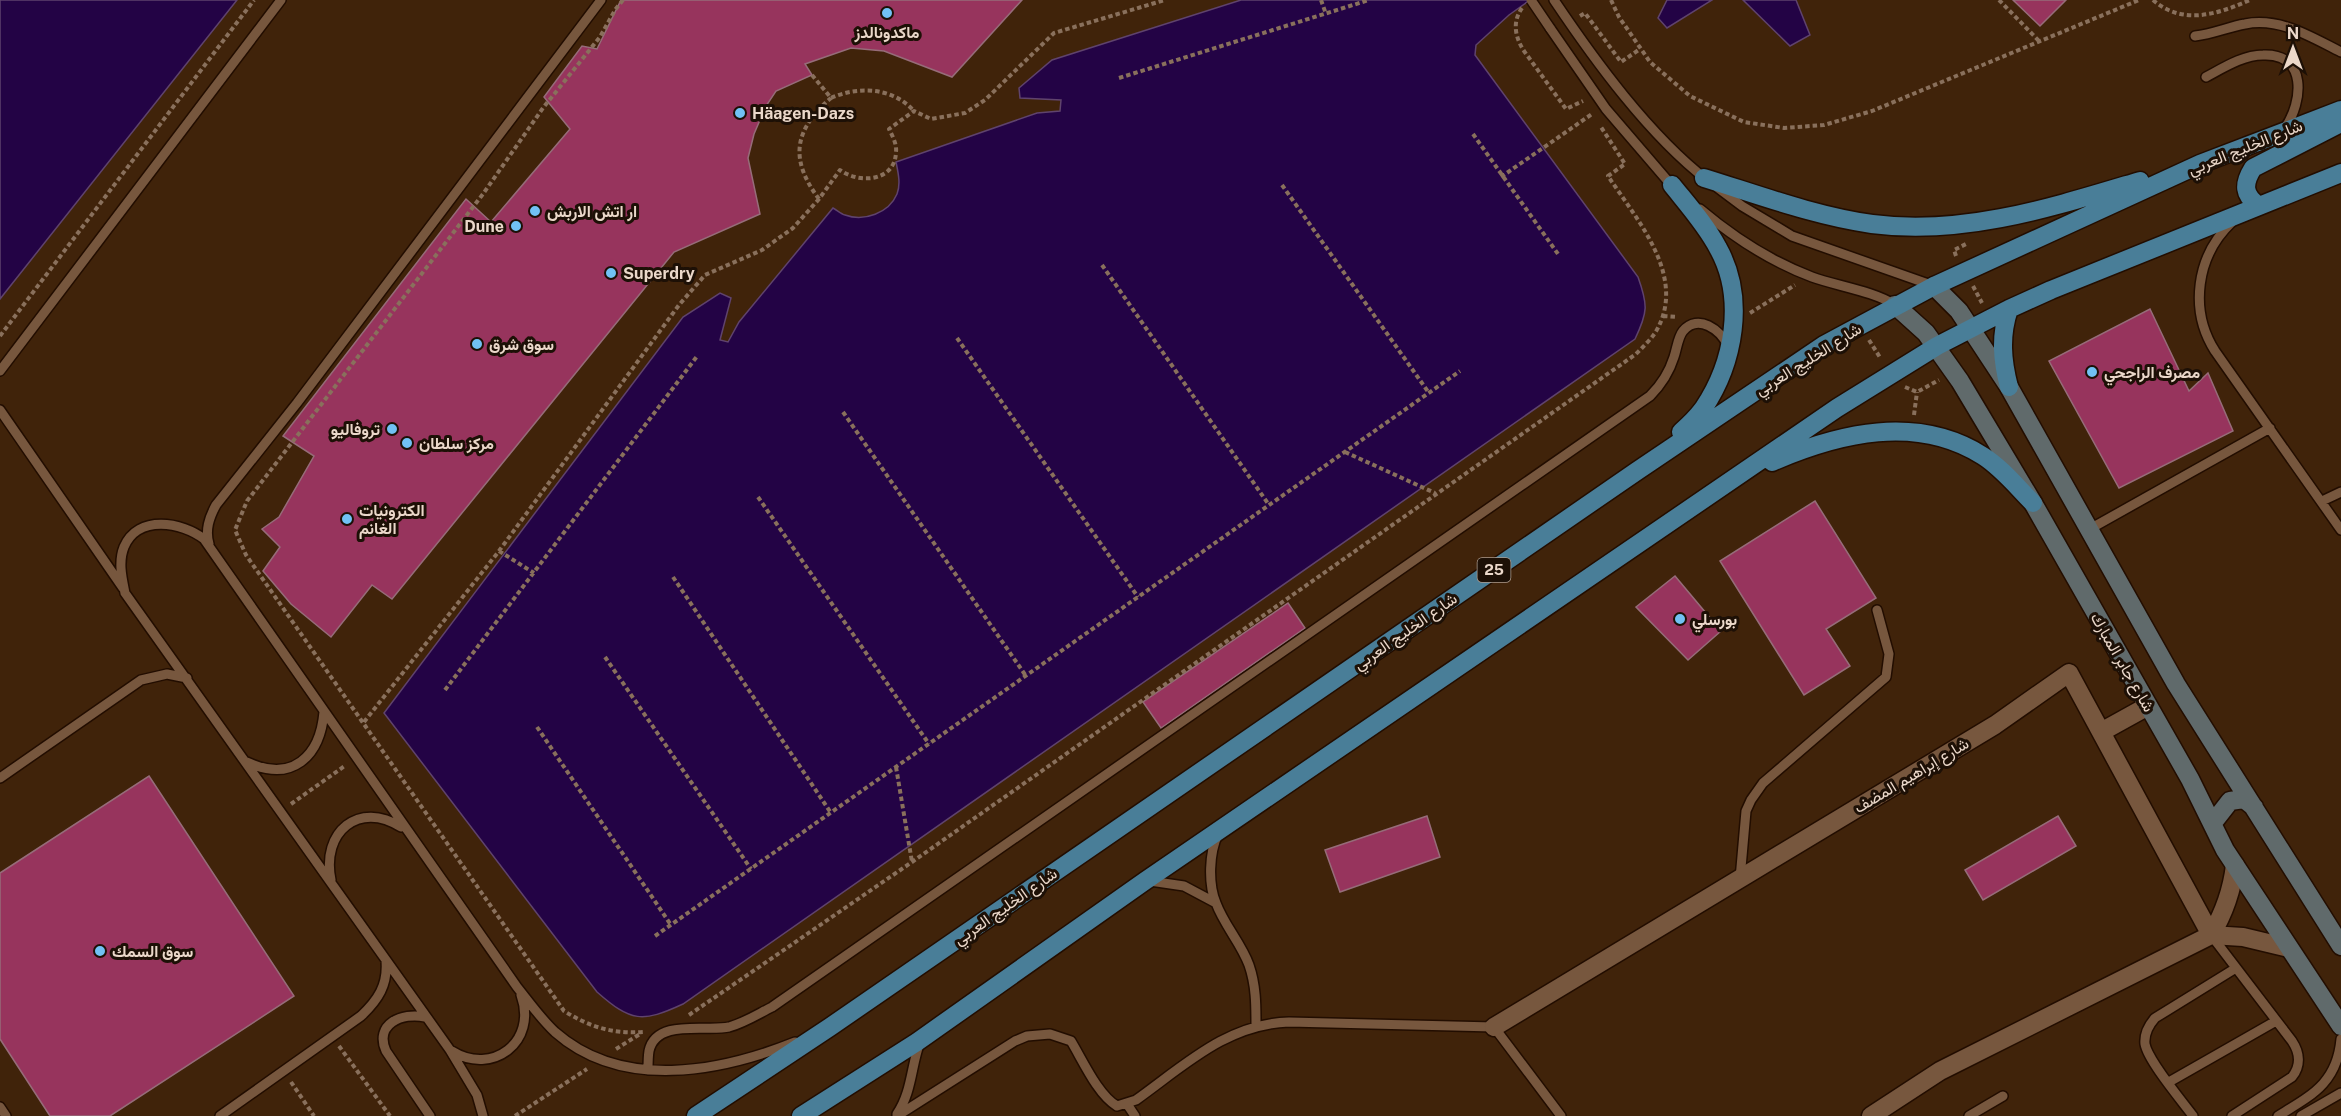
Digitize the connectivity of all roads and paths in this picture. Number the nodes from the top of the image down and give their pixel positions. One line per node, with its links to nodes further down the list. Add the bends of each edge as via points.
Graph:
1 (254, 0): 46 (path)
2 (281, 0): 51 (lane)
3 (601, 0): 71 (lane, via 297,404 216,505 208,521)
4 (623, 0): 84 (path, via 600,38 543,108 483,194 247,501 235,530 246,555)
5 (1165, 0): 26 (path, via 1054,33 985,100 965,113 931,119)
6 (1321, 0): 16 (path)
7 (1369, 0): 16 (path)
8 (1554, 0): 34 (lane, via 1640,115)
9 (1611, 0): 19 (path)
10 (1999, 0): 18 (path)
11 (2139, 0): 18 (path)
12 (2153, 0): 13 (path, via 2169,12 2193,15 2220,13)
13 (2250, 0)
14 (1530, 2): 27 (path, via 1517,15 1519,43 1566,109 1582,99); 36 (lane, bridge, via 1606,109)
15 (1585, 13): 19 (path, via 1621,62)
16 (1326, 14): 23 (path)
17 (2195, 36): 20 (lane, via 2247,23 2267,23 2296,30)
18 (2039, 41): 19 (path, via 1872,111 1824,125 1784,128 1744,122 1690,96)
19 (1640, 49)
20 (2341, 52)
21 (812, 75): 24 (path)
22 (2206, 77): 29 (lane, via 2254,56 2272,56 2287,62 2296,74 2299,93 2295,111)
23 (1119, 78)
24 (831, 98): 26 (path, via 872,90 902,101); 37 (path, via 808,121 801,139 802,171)
25 (2341, 110): 29 (main road, شارع الخليج العربي / 25)
26 (914, 111): 37 (path, via 889,129 896,152 891,167 879,177 867,180 850,177 840,170)
27 (1592, 114): 33 (path); 64 (path, via 1625,164 1608,176 1657,250 1666,285 1663,316 1636,354)
28 (2341, 123): 38 (main road, via 2253,168 2246,191)
29 (2283, 131): 31 (main road, شارع الخليج العربي / 25)
30 (1473, 134): 33 (path)
31 (2200, 164): 34 (main road, via 2018,215 1932,227 1837,218); 42 (main road, شارع الخليج العربي / 25)
32 (2341, 173): 38 (main road)
33 (1501, 177): 40 (path)
34 (1704, 178): 42 (lane, via 1792,236)
35 (1282, 185): 55 (path)
36 (1672, 185): 43 (lane, via 1710,218 1781,263); 49 (main road, via 1708,232 1726,267 1734,303)
37 (819, 199): 72 (path, via 793,228 762,250 705,275)
38 (2259, 206): 39 (main road)
39 (2241, 214): 44 (main road); 58 (lane, via 2221,234 2205,265 2199,293 2200,318 2207,340)
40 (1558, 254)
41 (1102, 265): 68 (path)
42 (1934, 286): 43 (main road, شارع الخليج العربي / 25); 45 (main road)
43 (1896, 305): 48 (main road, شارع جابر المبارك); 61 (main road, شارع الخليج العربي / 25, via 1824,345)
44 (2009, 309): 45 (main road); 53 (main road, via 2002,353)
45 (1971, 328): 48 (main road); 53 (main road)
46 (0, 336)
47 (957, 338): 76 (path)
48 (1937, 346): 62 (main road); 67 (main road, شارع جابر المبارك)
49 (1729, 349): 61 (main road, via 1725,369 1702,411); 126 (lane, via 1724,338 1710,326 1688,327 1680,337 1666,378 1650,396 772,1007 727,1027 686,1027 663,1034 651,1045)
50 (698, 355): 73 (path)
51 (0, 371)
52 (1461, 371): 55 (path)
53 (2009, 387): 69 (main road)
54 (1917, 392): 59 (path)
55 (1429, 393): 60 (path)
56 (0, 410): 75 (lane)
57 (843, 412): 79 (path)
58 (2270, 428): 66 (lane); 69 (lane)
59 (1912, 432): 62 (main road, via 1862,433 1833,440); 67 (main road, via 1949,439 1984,457)
60 (1345, 452): 64 (path); 68 (path)
61 (1637, 471): 119 (main road, شارع الخليج العربي / 25)
62 (1734, 479): 98 (main road)
63 (2341, 492): 66 (lane)
64 (1436, 493): 99 (path)
65 (758, 497): 88 (path)
66 (2322, 501): 70 (lane)
67 (2033, 503): 82 (main road, شارع جابر المبارك)
68 (1269, 505): 76 (path)
69 (2088, 530): 93 (main road, via 2186,700)
70 (2341, 530)
71 (209, 546): 75 (lane, via 198,534 175,524 156,524 140,530 127,541 121,555); 83 (lane)
72 (499, 551): 73 (path); 84 (path)
73 (534, 573): 81 (path)
74 (673, 577): 95 (path)
75 (125, 593): 80 (lane)
76 (1138, 597): 79 (path)
77 (1877, 610): 102 (lane, via 1890,654 1886,677 1763,783 1746,811)
78 (605, 657): 101 (path)
79 (1026, 676): 88 (path)
80 (187, 678): 90 (lane); 92 (lane, via 167,674 141,680)
81 (445, 690)
82 (2148, 706): 86 (street); 96 (main road, شارع جابر المبارك)
83 (324, 712): 89 (lane); 90 (lane, via 317,743 301,763 274,769)
84 (364, 722): 87 (path)
85 (537, 727): 106 (path)
86 (2101, 732): 102 (street, شارع إبراهيم المضف, via 2069,673 1995,725); 107 (street, شارع إبراهيم المضف)
87 (378, 743): 89 (path); 125 (path, via 564,1011 603,1030 644,1032)
88 (929, 744): 91 (path)
89 (356, 758): 94 (path); 97 (lane)
90 (247, 762): 94 (lane)
91 (896, 767): 95 (path); 99 (path)
92 (0, 778)
93 (2254, 807): 96 (main road, via 2244,799 2230,801); 109 (main road)
94 (280, 811): 104 (lane)
95 (831, 813): 101 (path)
96 (2212, 824): 100 (main road, شارع جابر المبارك)
97 (406, 830): 104 (lane, via 378,818 361,819 345,827 334,839 329,857); 113 (lane)
98 (1220, 830): 103 (main road); 105 (lane, via 1212,859)
99 (912, 862): 114 (path)
100 (2235, 865): 107 (street, via 2225,909); 110 (main road, شارع جابر المبارك)
101 (751, 869): 106 (path)
102 (1740, 879): 120 (street, شارع إبراهيم المضف)
103 (1145, 881): 105 (lane, via 1184,886); 122 (main road)
104 (332, 885): 111 (lane)
105 (1215, 903): 117 (lane, via 1249,967)
106 (671, 925): 108 (path)
107 (2211, 935): 110 (street, via 2243,937); 112 (lane); 145 (street, via 1940,1071)
108 (656, 936)
109 (2341, 945)
110 (2289, 948): 118 (main road, شارع جابر المبارك)
111 (386, 961): 115 (lane); 121 (lane, via 384,985 374,1003)
112 (2236, 968): 116 (lane); 128 (lane, via 2151,1023 2145,1036 2147,1050)
113 (517, 987): 124 (lane, via 525,1018 522,1034 514,1046 501,1054 481,1058 461,1057); 125 (lane, via 555,1032)
114 (687, 1016)
115 (425, 1017): 124 (lane); 137 (lane, via 396,1018 383,1035 386,1051)
116 (2276, 1021): 128 (lane); 148 (lane, via 2296,1047 2296,1072)
117 (1256, 1025): 120 (lane, via 1289,1022); 131 (lane, via 1219,1041)
118 (2341, 1026): 123 (lane)
119 (830, 1027): 126 (lane, via 740,1060 688,1070); 140 (main road, شارع الخليج العربي / 25)
120 (1494, 1027): 144 (lane)
121 (332, 1036): 127 (lane); 136 (path)
122 (922, 1038): 141 (main road); 142 (lane, via 910,1089)
123 (2341, 1038): 149 (lane, via 2337,1063 2323,1085)
124 (450, 1050): 138 (lane, via 477,1095)
125 (601, 1059): 126 (lane); 139 (path)
126 (648, 1070)
127 (283, 1071): 134 (lane); 135 (path)
128 (2169, 1082): 147 (lane)
129 (2341, 1093): 150 (lane)
130 (2003, 1096): 146 (lane)
131 (1127, 1104): 142 (lane, via 1117,1106 1108,1101 1071,1041 1039,1034 1015,1041); 143 (lane)
132 (0, 1107): 133 (lane)
133 (6, 1116)
134 (220, 1116)
135 (314, 1116)
136 (390, 1116)
137 (430, 1116)
138 (483, 1116)
139 (515, 1116)
140 (696, 1116)
141 (801, 1116)
142 (896, 1116)
143 (1136, 1116)
144 (1561, 1116)
145 (1871, 1116)
146 (1969, 1116)
147 (2193, 1116)
148 (2232, 1116)
149 (2278, 1116)
150 (2301, 1116)

